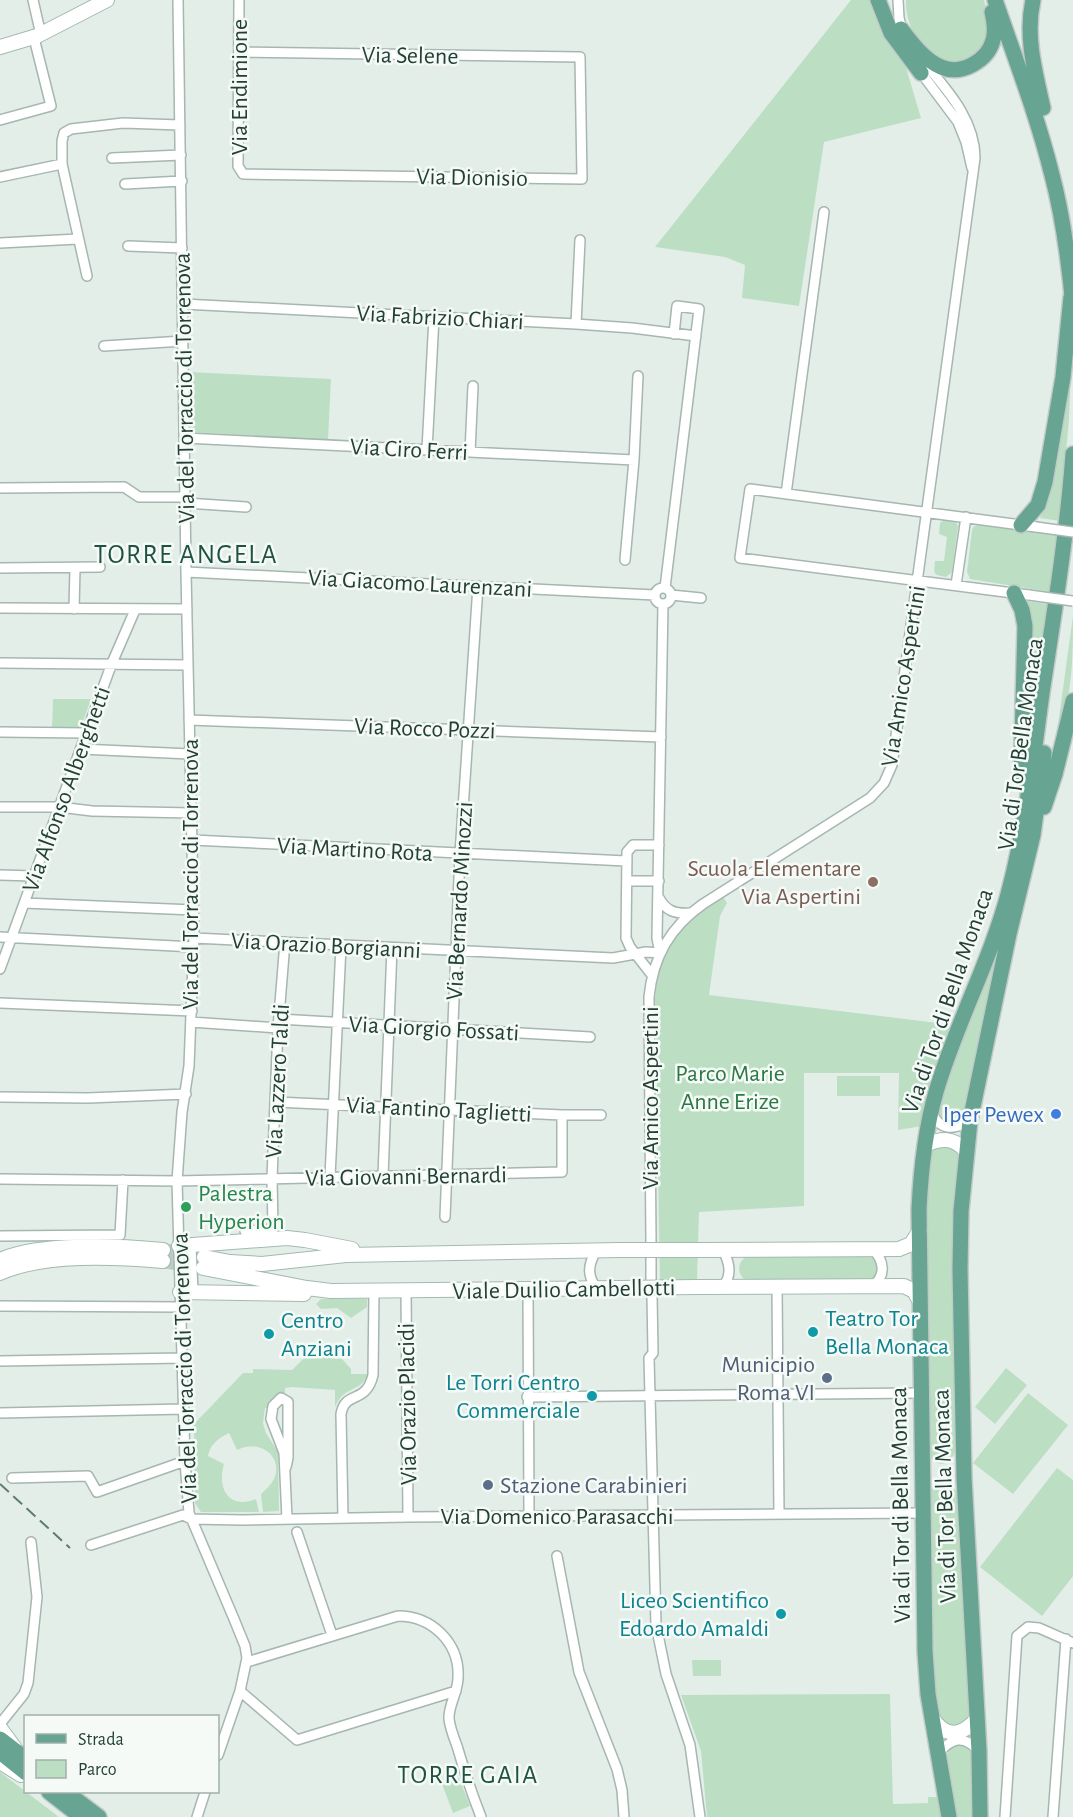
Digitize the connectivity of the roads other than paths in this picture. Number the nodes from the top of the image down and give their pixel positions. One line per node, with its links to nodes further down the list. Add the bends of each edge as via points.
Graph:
1 (33, 0): 12 (street)
2 (107, 0): 12 (main road)
3 (178, 0): 19 (street, Via del Torraccio di Torrenova)
4 (239, 0): 14 (street, Via Endimione)
5 (878, 0): 16 (main road, via 891,33)
6 (898, 0): 11 (street, Via Amico Aspertini)
7 (990, 0): 11 (main road, via 992,44 980,59 964,69 946,69 933,63)
8 (995, 0): 36 (main road, via 1052,176)
9 (1005, 0): 17 (main road)
10 (1033, 0): 17 (main road, via 1030,39)
11 (901, 29): 16 (street, Via Amico Aspertini); 25 (street, Via Amico Aspertini, via 965,118 975,147)
12 (38, 36): 13 (main road); 18 (street, via 51,106)
13 (0, 47)
14 (239, 52): 15 (street, Via Selene); 23 (street, Via Endimione)
15 (580, 57): 23 (street, Via Dionisio, via 582,179)
16 (921, 73): 25 (street, Via Amico Aspertini, via 958,122)
17 (1042, 108): 29 (main road)
18 (0, 120)
19 (180, 125): 20 (street, Via del Torraccio di Torrenova); 22 (street, via 123,123 71,129 64,133)
20 (181, 155): 21 (street); 26 (street, Via del Torraccio di Torrenova)
21 (112, 158)
22 (62, 164): 24 (street); 30 (street)
23 (241, 172)
24 (0, 177)
25 (974, 177): 55 (street, Via Amico Aspertini)
26 (182, 181): 27 (street); 34 (street, Via del Torraccio di Torrenova)
27 (125, 184)
28 (824, 212): 52 (street)
29 (1073, 231)
30 (78, 239): 32 (street); 35 (street)
31 (580, 240): 39 (street)
32 (0, 243)
33 (128, 246): 34 (street)
34 (182, 248): 37 (street, Via del Torraccio di Torrenova)
35 (87, 276)
36 (1072, 299): 57 (main road, via 1045,482)
37 (183, 304): 38 (street, Via Fabrizio Chiari); 42 (street, Via del Torraccio di Torrenova)
38 (434, 317): 39 (street, Via Fabrizio Chiari); 47 (street)
39 (576, 324): 40 (street, Via Fabrizio Chiari)
40 (674, 334): 41 (street, Via Fabrizio Chiari); 41 (street, via 677,306 699,309)
41 (696, 336): 67 (street)
42 (183, 341): 43 (street); 46 (street, Via del Torraccio di Torrenova)
43 (104, 346)
44 (638, 376): 50 (street)
45 (473, 386): 48 (street)
46 (185, 438): 47 (street, Via Ciro Ferri); 53 (street, Via del Torraccio di Torrenova)
47 (428, 450): 48 (street, Via Ciro Ferri)
48 (470, 452): 50 (street, Via Ciro Ferri)
49 (1073, 454): 91 (main road, Via di Tor di Bella Monaca)
50 (634, 460): 59 (street)
51 (0, 488): 53 (street, via 127,487 139,496)
52 (786, 494): 55 (street); 64 (street, via 750,489 740,558)
53 (186, 500): 54 (street); 63 (street, Via del Torraccio di Torrenova)
54 (246, 507)
55 (928, 512): 56 (street); 64 (street, Via Amico Aspertini)
56 (966, 518): 57 (street); 65 (street)
57 (1028, 526): 58 (street, bridge)
58 (1073, 534): 91 (main road, Via di Tor Bella Monaca)
59 (625, 560)
60 (100, 567): 62 (street)
61 (0, 568): 62 (street)
62 (75, 568): 74 (street)
63 (186, 572): 66 (street, Via Giacomo Laurenzani); 75 (street, Via del Torraccio di Torrenova)
64 (919, 580): 65 (street); 103 (street, Via Amico Aspertini, via 892,762 882,786 866,801)
65 (956, 585): 68 (street)
66 (478, 586): 69 (street, Via Giacomo Laurenzani); 82 (street, Via Bernardo Minozzi)
67 (668, 591): 69 (street, via 657,590); 70 (street); 72 (street, via 670,600)
68 (1021, 594): 71 (street, bridge); 91 (main road, via 1025,626)
69 (655, 595): 72 (street)
70 (701, 598)
71 (1073, 601)
72 (663, 604): 85 (street)
73 (0, 608): 74 (street)
74 (74, 609): 76 (street)
75 (187, 609): 76 (street); 79 (street, Via del Torraccio di Torrenova)
76 (135, 610): 78 (street, Via Alfonso Alberghetti)
77 (0, 663): 78 (street)
78 (112, 663): 79 (street); 84 (street, Via Alfonso Alberghetti)
79 (188, 665): 81 (street, Via del Torraccio di Torrenova)
80 (1073, 701): 91 (main road, via 1055,774)
81 (189, 720): 82 (street, Via Rocco Pozzi); 87 (street, Via del Torraccio di Torrenova)
82 (468, 730): 85 (street, Via Rocco Pozzi); 94 (street, Via Bernardo Minozzi)
83 (0, 732): 84 (street)
84 (86, 733): 86 (street, Via Alfonso Alberghetti)
85 (661, 737): 93 (street)
86 (81, 749): 87 (street); 89 (street, Via Alfonso Alberghetti)
87 (190, 754): 90 (street, Via del Torraccio di Torrenova)
88 (0, 807): 89 (street)
89 (59, 807): 90 (street); 97 (street, Via Alfonso Alberghetti)
90 (192, 813): 92 (street, Via del Torraccio di Torrenova)
91 (1026, 838): 129 (main road, Via di Tor di Bella Monaca); 132 (main road, Via di Tor Bella Monaca)
92 (192, 840): 94 (street, Via Martino Rota); 102 (street, Via del Torraccio di Torrenova)
93 (659, 845): 95 (street, via 631,845); 99 (street)
94 (460, 854): 95 (street, Via Martino Rota); 110 (street, Via Bernardo Minozzi)
95 (626, 861): 98 (street)
96 (0, 875): 97 (street)
97 (33, 876): 101 (street, Via Alfonso Alberghetti)
98 (627, 881): 99 (street); 112 (street, via 626,938)
99 (659, 881): 100 (street)
100 (659, 898): 103 (street, via 671,912); 111 (street)
101 (24, 903): 102 (street); 105 (street, Via Alfonso Alberghetti)
102 (194, 910): 106 (street, Via del Torraccio di Torrenova)
103 (690, 913): 111 (street, Via Amico Aspertini)
104 (0, 937): 105 (street, Via Orazio Borgianni)
105 (11, 938): 106 (street, Via Orazio Borgianni); 113 (street, Via Alfonso Alberghetti)
106 (194, 942): 107 (street, Via Orazio Borgianni); 116 (street, Via del Torraccio di Torrenova)
107 (285, 942): 108 (street, Via Orazio Borgianni); 119 (street, Via Lazzero Taldi)
108 (341, 946): 109 (street, Via Orazio Borgianni); 118 (street)
109 (392, 948): 110 (street, Via Orazio Borgianni); 120 (street)
110 (457, 951): 112 (street, Via Orazio Borgianni, via 613,958); 121 (street, Via Bernardo Minozzi)
111 (660, 953): 112 (street, Via Orazio Borgianni); 114 (street, Via Amico Aspertini)
112 (636, 954): 114 (street)
113 (0, 969)
114 (652, 975): 146 (street, Via Amico Aspertini)
115 (0, 1003): 116 (street)
116 (192, 1011): 117 (street, Via del Torraccio di Torrenova)
117 (191, 1022): 119 (street, Via Giorgio Fossati); 123 (street, Via del Torraccio di Torrenova)
118 (337, 1022): 119 (street, Via Giorgio Fossati); 120 (street, Via Giorgio Fossati); 126 (street)
119 (278, 1023): 125 (street, Via Lazzero Taldi)
120 (390, 1025): 121 (street, Via Giorgio Fossati); 127 (street)
121 (452, 1028): 122 (street, Via Giorgio Fossati); 128 (street, Via Bernardo Minozzi)
122 (590, 1037)
123 (186, 1094): 124 (street); 141 (street, Via del Torraccio di Torrenova)
124 (0, 1097)
125 (276, 1102): 126 (street, Via Fantino Taglietti); 137 (street, Via Lazzero Taldi)
126 (332, 1103): 127 (street, Via Fantino Taglietti); 138 (street)
127 (385, 1107): 128 (street, Via Fantino Taglietti); 136 (street)
128 (449, 1109): 130 (street, Via Fantino Taglietti); 135 (street, Via Bernardo Minozzi)
129 (932, 1109): 132 (street, via 937,1122 946,1128); 133 (main road, Via di Tor di Bella Monaca)
130 (562, 1115): 131 (street, Via Fantino Taglietti); 135 (street, Via Giovanni Bernardi, via 562,1172)
131 (601, 1115)
132 (970, 1121): 134 (main road, Via di Tor Bella Monaca)
133 (925, 1145): 134 (main road, via 949,1139); 143 (main road, Via di Tor di Bella Monaca)
134 (966, 1151): 198 (main road, Via di Tor Bella Monaca, via 960,1294 964,1478)
135 (447, 1175): 136 (street, Via Giovanni Bernardi); 142 (street, Via Bernardo Minozzi)
136 (382, 1176): 138 (street, Via Giovanni Bernardi)
137 (272, 1178): 138 (street, Via Giovanni Bernardi); 141 (street, Via Giovanni Bernardi); 144 (street, Via Lazzero Taldi, via 273,1229)
138 (330, 1178)
139 (0, 1179): 140 (street, Via Giovanni Bernardi)
140 (123, 1180): 141 (street, Via Giovanni Bernardi); 145 (street, via 120,1235)
141 (177, 1181): 147 (street, Via del Torraccio di Torrenova)
142 (445, 1217)
143 (920, 1230): 148 (main road, Viale Duilio Cambellotti, via 908,1247); 166 (main road, Via di Tor di Bella Monaca)
144 (245, 1231)
145 (0, 1236)
146 (651, 1242)
147 (185, 1245): 151 (main road, via 293,1238); 164 (street, Via del Torraccio di Torrenova)
148 (872, 1248): 150 (main road, Viale Duilio Cambellotti); 156 (street, via 883,1269)
149 (596, 1251): 150 (main road, Viale Duilio Cambellotti, bridge); 151 (main road, Viale Duilio Cambellotti); 159 (street, via 589,1269)
150 (723, 1251): 157 (street, via 730,1270)
151 (375, 1254): 161 (main road, Viale Duilio Cambellotti, via 262,1264 204,1262)
152 (651, 1256): 155 (street)
153 (0, 1260): 154 (main road, via 51,1249 163,1256 51,1260 26,1263)
154 (0, 1273)
155 (651, 1281)
156 (872, 1286): 158 (main road, Viale Duilio Cambellotti); 166 (main road, Viale Duilio Cambellotti, via 907,1287)
157 (723, 1287): 158 (main road, Viale Duilio Cambellotti); 159 (main road, Viale Duilio Cambellotti, bridge)
158 (777, 1287): 172 (street)
159 (596, 1288): 160 (main road, Viale Duilio Cambellotti)
160 (528, 1290): 163 (main road, Viale Duilio Cambellotti); 174 (street)
161 (331, 1291): 162 (main road, Viale Duilio Cambellotti); 164 (main road)
162 (374, 1291): 163 (main road, Viale Duilio Cambellotti); 185 (street, via 374,1376 366,1393 347,1401 341,1414)
163 (406, 1291): 184 (street, Via Orazio Placidi)
164 (187, 1292): 168 (street, Via del Torraccio di Torrenova)
165 (652, 1295): 173 (street)
166 (920, 1302): 171 (main road, Via di Tor di Bella Monaca)
167 (0, 1306): 168 (street)
168 (181, 1307): 169 (street, Via del Torraccio di Torrenova)
169 (183, 1358): 170 (street); 175 (street, Via del Torraccio di Torrenova)
170 (0, 1361)
171 (921, 1393): 172 (street); 180 (main road, Via di Tor di Bella Monaca)
172 (777, 1395): 173 (street); 181 (street)
173 (650, 1396): 174 (street); 183 (street)
174 (527, 1397): 182 (street)
175 (184, 1409): 176 (street); 177 (street, Via del Torraccio di Torrenova)
176 (0, 1413)
177 (185, 1461): 179 (street, via 97,1492 88,1476); 186 (street, Via del Torraccio di Torrenova)
178 (286, 1467): 178 (street, via 288,1402 281,1398 273,1406 271,1419); 187 (street)
179 (12, 1478)
180 (922, 1513): 181 (street, Via Domenico Parasacchi); 197 (main road, Via di Tor di Bella Monaca, via 925,1651)
181 (778, 1514): 183 (street, Via Domenico Parasacchi)
182 (529, 1516): 183 (street, Via Domenico Parasacchi); 184 (street, Via Domenico Parasacchi)
183 (653, 1516): 217 (street, via 657,1637 690,1745)
184 (408, 1517): 185 (street, Via Domenico Parasacchi)
185 (343, 1518): 187 (street, Via Domenico Parasacchi)
186 (191, 1519): 187 (street, Via Domenico Parasacchi); 190 (street, Via Domenico Parasacchi, via 183,1515); 194 (street, Via del Torraccio di Torrenova, via 242,1640)
187 (287, 1519)
188 (297, 1532): 192 (street)
189 (31, 1542): 199 (street, via 37,1597 28,1683)
190 (91, 1545)
191 (557, 1556): 216 (street, via 579,1672 617,1769)
192 (332, 1635): 194 (street); 196 (street, via 398,1616 423,1621 441,1632 454,1652 458,1670)
193 (1069, 1641): 220 (street, via 1028,1627 1017,1636); 221 (street)
194 (247, 1662): 195 (street, Via del Torraccio di Torrenova)
195 (240, 1691): 196 (street, via 297,1740); 203 (street, Via del Torraccio di Torrenova)
196 (456, 1691): 215 (street, via 450,1723)
197 (932, 1718): 198 (main road, via 942,1730 952,1733 965,1730); 204 (main road, Via di Tor di Bella Monaca)
198 (977, 1719): 201 (main road, Via di Tor Bella Monaca)
199 (0, 1726): 205 (main road)
200 (0, 1739): 205 (main road)
201 (979, 1751): 204 (street, via 969,1742 957,1740); 219 (main road, Via di Tor Bella Monaca)
202 (0, 1752): 207 (main road)
203 (219, 1752)
204 (938, 1754): 218 (main road, Via di Tor di Bella Monaca)
205 (23, 1757)
206 (0, 1762): 208 (main road)
207 (24, 1771)
208 (24, 1776)
209 (51, 1793): 212 (main road)
210 (69, 1793): 213 (main road)
211 (204, 1793): 214 (street)
212 (81, 1817)
213 (99, 1817)
214 (197, 1817)
215 (481, 1817)
216 (624, 1817)
217 (700, 1817)
218 (949, 1817)
219 (980, 1817)
220 (1005, 1817)
221 (1053, 1817)

